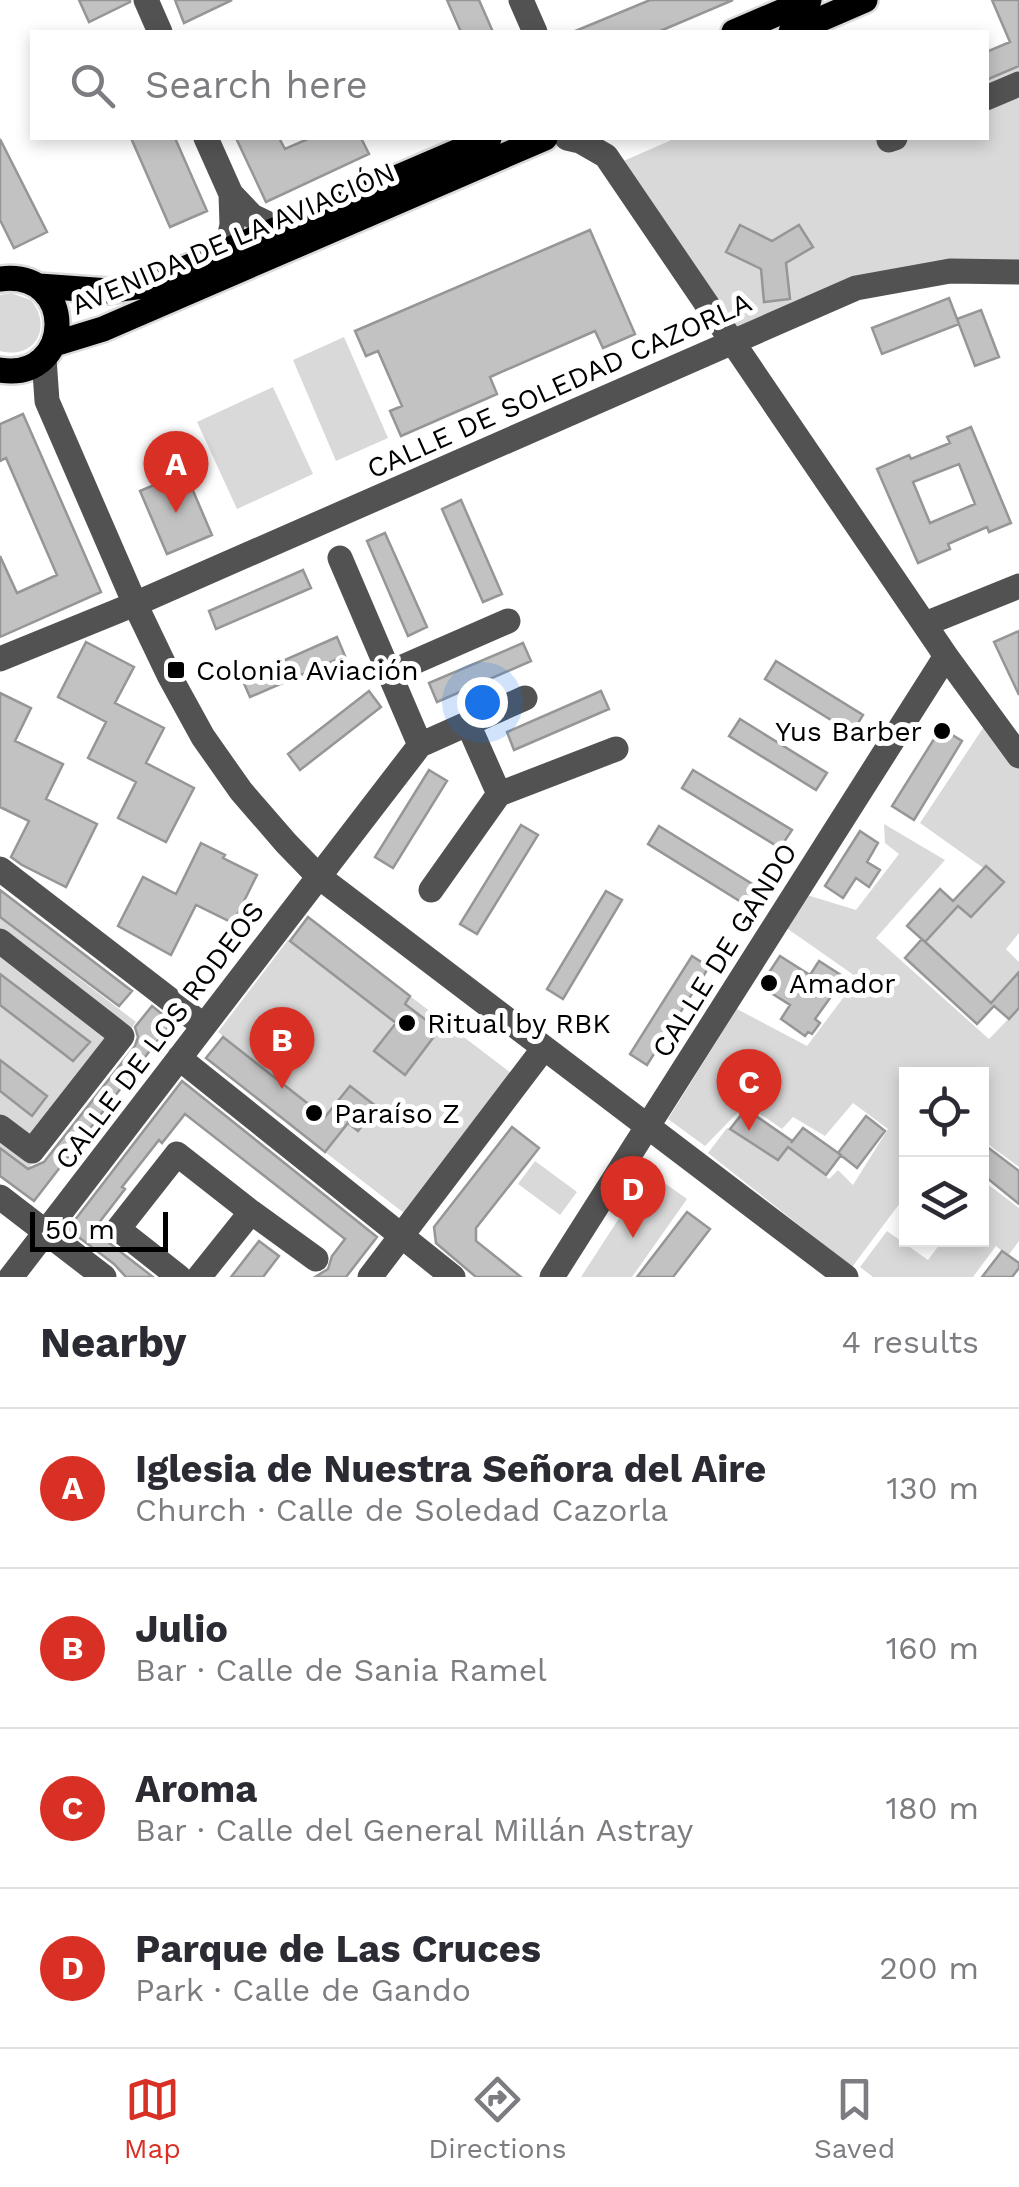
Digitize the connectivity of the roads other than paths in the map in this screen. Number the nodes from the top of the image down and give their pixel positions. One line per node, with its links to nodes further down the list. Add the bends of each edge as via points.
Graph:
1 (146, 0): 5 (street)
2 (521, 0): 6 (street)
3 (809, 0): 7 (main road)
4 (865, 0): 8 (main road)
5 (159, 30)
6 (534, 30)
7 (739, 30)
8 (797, 30)
9 (1019, 84): 10 (street)
10 (989, 97)
11 (207, 140): 16 (street)
12 (483, 140): 17 (main road, AVENIDA DE LA AVIACIÓN)
13 (541, 140): 23 (main road, AVENIDA DE LA AVIACIÓN)
14 (574, 140): 15 (street)
15 (608, 147): 22 (street)
16 (231, 194): 17 (street, via 252,216); 18 (street)
17 (279, 229): 18 (main road, AVENIDA DE LA AVIACIÓN)
18 (226, 252): 21 (main road, AVENIDA DE LA AVIACIÓN, via 124,290)
19 (4, 272): 21 (main road, AVENIDA DE LA AVIACIÓN)
20 (1019, 272): 22 (street, CALLE DE SOLEDAD CAZORLA, via 950,271 856,288)
21 (39, 286): 23 (main road, via 55,306 58,332)
22 (732, 341): 28 (street, CALLE DE SOLEDAD CAZORLA); 30 (street)
23 (49, 351): 24 (main road, AVENIDA DE LA AVIACIÓN, via 32,366); 25 (street)
24 (5, 371): 25 (street)
25 (48, 401): 28 (street)
26 (340, 558): 33 (street)
27 (1019, 586): 30 (street)
28 (135, 604): 32 (street, CALLE DE SOLEDAD CAZORLA); 41 (street, via 211,750)
29 (508, 621): 33 (street)
30 (925, 624): 31 (street)
31 (946, 656): 38 (street); 48 (street, CALLE DE GANDO)
32 (0, 659)
33 (390, 673): 36 (street)
34 (525, 698): 35 (street)
35 (468, 724): 36 (street); 39 (street)
36 (420, 745): 41 (street, CALLE DE LOS RODEOS)
37 (616, 749): 39 (street)
38 (1019, 756)
39 (499, 794): 42 (street)
40 (0, 869): 44 (street)
41 (318, 876): 44 (street, CALLE DE LOS RODEOS); 45 (street)
42 (432, 890)
43 (0, 940): 47 (street, via 122,1036 32,1152)
44 (204, 1026): 46 (street, CALLE DE LOS RODEOS)
45 (544, 1048): 48 (street); 52 (street)
46 (180, 1058): 51 (street, CALLE DE LOS RODEOS); 52 (street)
47 (0, 1126)
48 (648, 1127): 60 (street, CALLE DE GANDO); 61 (street)
49 (0, 1197): 51 (street)
50 (251, 1212): 53 (street); 56 (street, via 176,1154 118,1230); 57 (street)
51 (46, 1232): 54 (street, CALLE DE LOS RODEOS); 55 (street)
52 (402, 1235): 58 (street); 59 (street)
53 (316, 1259)
54 (12, 1277)
55 (104, 1277)
56 (179, 1277)
57 (200, 1277)
58 (370, 1277)
59 (453, 1277)
60 (552, 1277)
61 (846, 1277)

